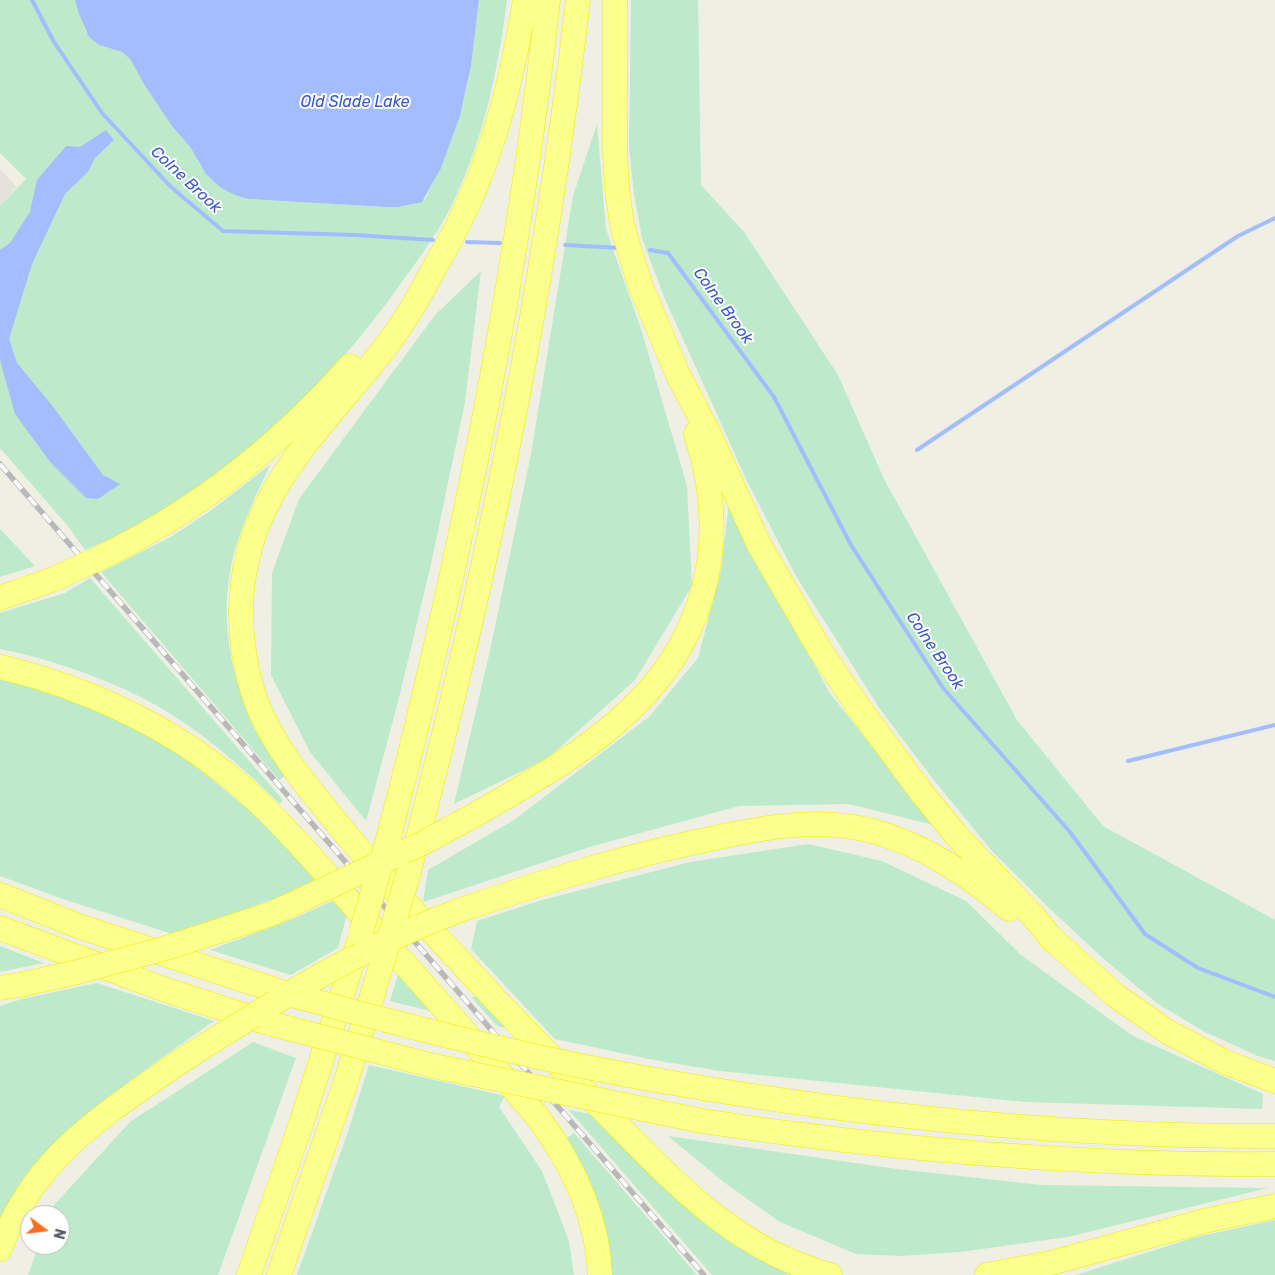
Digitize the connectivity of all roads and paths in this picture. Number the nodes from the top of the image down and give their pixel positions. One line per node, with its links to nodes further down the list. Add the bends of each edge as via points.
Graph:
1 (525, 0): 5 (highway, via 504,105 484,168 462,218)
2 (548, 0): 19 (highway, bridge, via 522,206 490,392 442,628 361,933 304,1118)
3 (578, 0): 20 (highway, bridge, via 552,193 519,395 453,702 376,983)
4 (615, 0): 6 (highway, via 615,153 622,225 641,288)
5 (422, 290): 7 (highway, bridge, via 412,291 313,406 231,478 161,526 108,554 54,579); 22 (highway, via 390,341 288,468 268,500 253,535 242,582 241,629 247,672 261,713 303,782 426,926 659,1167 714,1216 751,1242 789,1261)
6 (678, 374): 11 (highway, via 760,545 820,650 926,799); 12 (highway, bridge, via 702,452 712,515 712,547 699,604 678,650 659,678 621,718 553,769 473,816 271,914 163,949)
7 (0, 598)
8 (0, 667): 21 (highway, via 86,694 165,733 210,762 283,828 550,1132 588,1209)
9 (0, 895): 14 (highway, bridge, via 81,927 281,992 438,1033 667,1082 826,1107 946,1120 1137,1133)
10 (0, 928): 15 (highway, bridge, via 272,1024 443,1068 702,1121 865,1143 990,1155 1146,1164)
11 (1051, 938): 13 (highway, via 1116,996 1168,1032 1225,1062); 17 (highway, bridge, via 1024,922 935,855 875,832 833,825 764,828 609,863 438,918 349,959 282,997 178,1063 92,1125 58,1155 26,1195)
12 (10, 987)
13 (1275, 1081)
14 (1275, 1136)
15 (1275, 1164)
16 (1275, 1206): 18 (highway, via 1204,1221)
17 (0, 1249)
18 (1051, 1263): 23 (highway); 24 (highway)
19 (249, 1275)
20 (279, 1275)
21 (600, 1275)
22 (830, 1275)
23 (987, 1275)
24 (1028, 1275)

